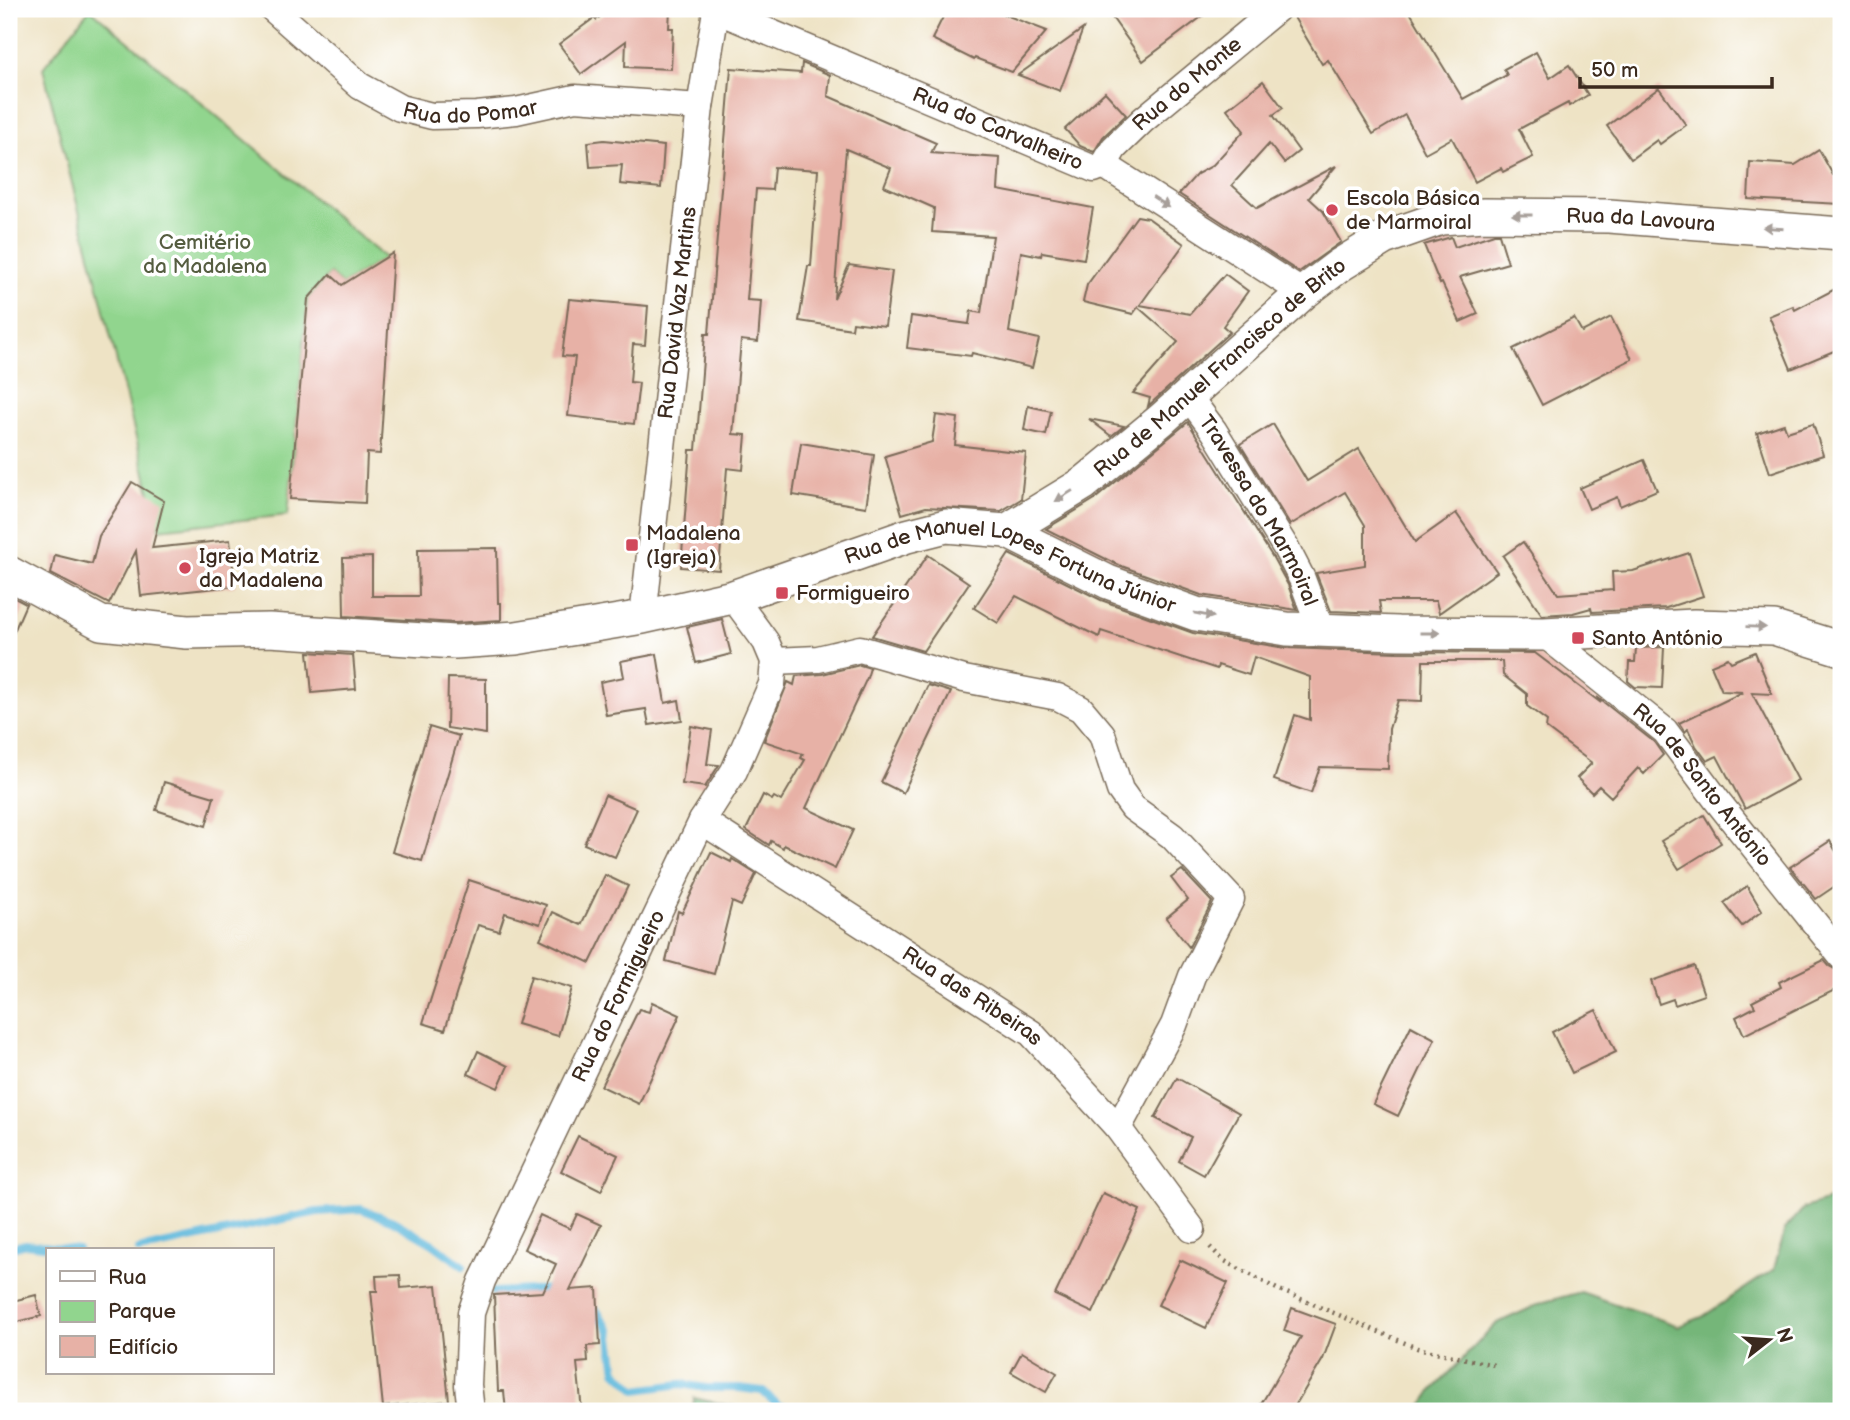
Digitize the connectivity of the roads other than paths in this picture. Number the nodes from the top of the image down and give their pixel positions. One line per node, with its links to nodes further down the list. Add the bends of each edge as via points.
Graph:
1 (273, 9): 4 (street, Rua do Pomar, via 360,86 400,108 432,116 516,111 575,98)
2 (1277, 9): 5 (street, Rua do Monte, via 1143,120)
3 (715, 10): 4 (street, Rua David Vaz Martins); 5 (street, Rua do Carvalheiro, via 1094,169)
4 (700, 107): 13 (street, Rua David Vaz Martins)
5 (1104, 164): 8 (street, Rua do Carvalheiro, one-way to 8)
6 (1441, 218): 7 (street, Rua da Lavoura, one-way to 6, via 1609,216); 8 (street, Rua de Manuel Francisco de Brito, via 1384,238)
7 (1841, 234)
8 (1303, 293): 9 (street, Rua de Manuel Francisco de Brito)
9 (1188, 396): 10 (street, Rua de Manuel Francisco de Brito, one-way to 10, via 1083,484); 14 (street, Travessa do Marmoiral, via 1286,548)
10 (1006, 531): 12 (street, Rua de Manuel Lopes Fortuna Júnior, via 946,526); 14 (street, Rua de Manuel Lopes Fortuna Júnior, one-way to 14, via 1108,582 1196,614)
11 (9, 573): 13 (street, Rua de Manuel Lopes Fortuna Júnior, via 101,622 187,632 269,630 455,642 516,638)
12 (733, 597): 13 (street, Rua de Manuel Lopes Fortuna Júnior); 17 (street)
13 (643, 617)
14 (1321, 630): 15 (street, Rua de Manuel Lopes Fortuna Júnior, one-way to 15)
15 (1544, 634): 16 (street, Rua de Manuel Lopes Fortuna Júnior, one-way to 16, via 1663,627 1774,628); 19 (street, Rua de Santo António, via 1665,731)
16 (1841, 649)
17 (774, 660): 18 (street, Rua do Formigueiro, via 772,684 734,771); 20 (street, via 818,659 860,649 964,679 1058,697 1081,709 1102,734 1120,790 1133,808 1172,836 1231,899 1192,976 1174,1025)
18 (702, 821): 20 (street, Rua das Ribeiras, via 1031,1032); 22 (street, Rua do Formigueiro, via 482,1281 471,1314)
19 (1841, 956)
20 (1118, 1128): 21 (street, Rua das Ribeiras)
21 (1192, 1229)
22 (471, 1411)

